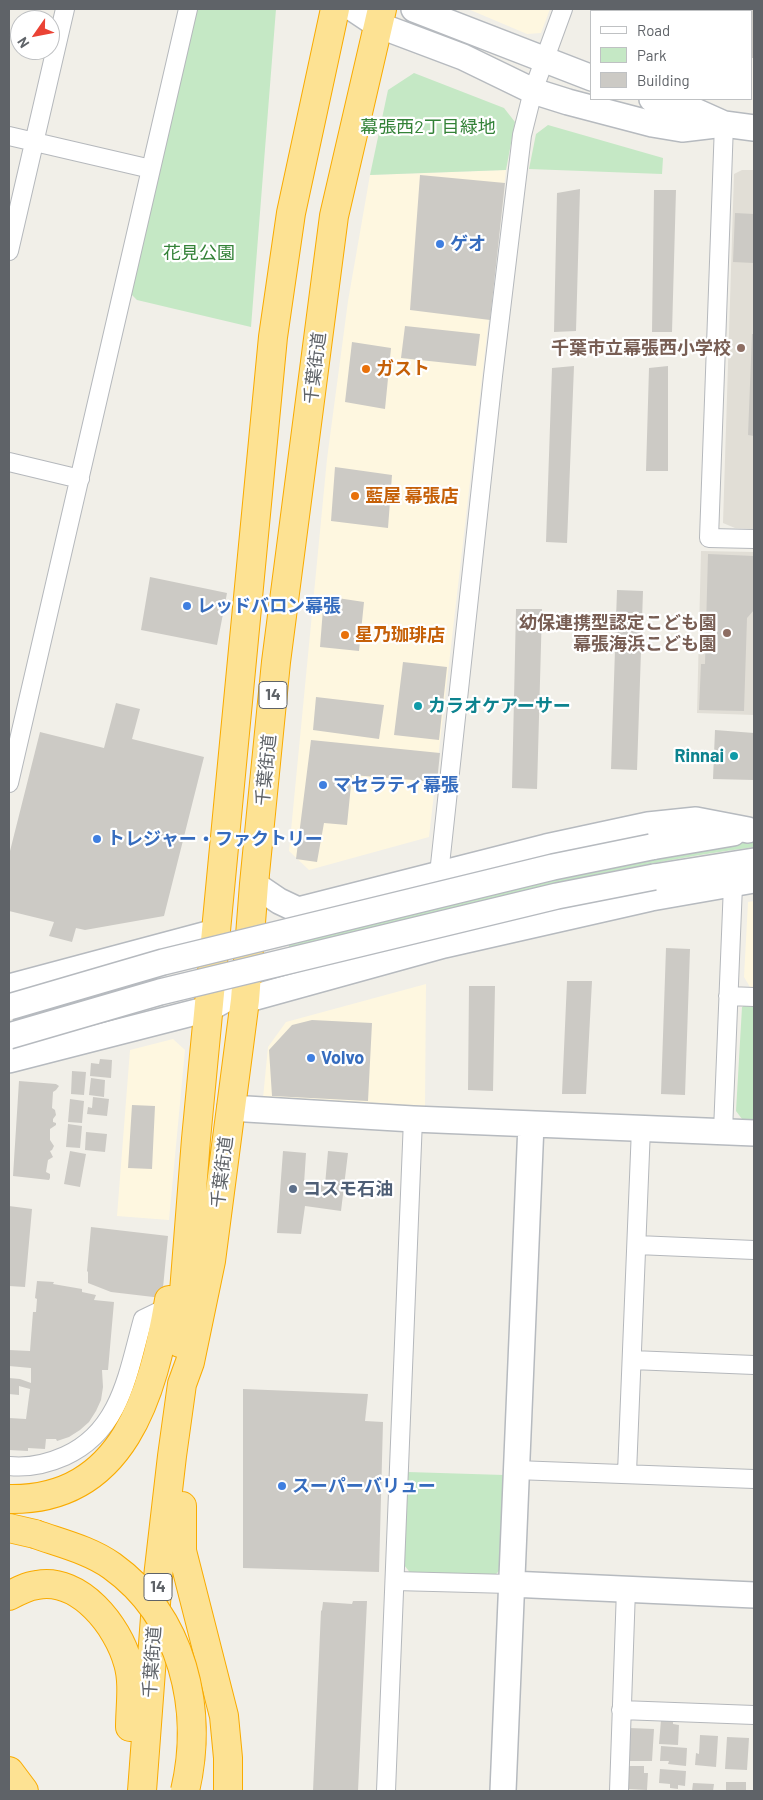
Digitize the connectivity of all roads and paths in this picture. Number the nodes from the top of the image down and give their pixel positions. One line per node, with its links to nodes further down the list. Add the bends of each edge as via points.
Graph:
1 (65, 9): 15 (street)
2 (188, 9): 16 (street)
3 (335, 9): 27 (highway, 千葉街道 / 14, via 290,213 274,327)
4 (354, 9): 7 (street)
5 (414, 9): 8 (street)
6 (563, 9): 8 (street)
7 (380, 17): 10 (street); 26 (highway, 千葉街道 / 14, via 334,216 276,662)
8 (544, 60): 9 (street); 10 (street)
9 (590, 77)
10 (533, 91): 12 (street, via 652,124 682,129); 24 (street, via 522,135)
11 (656, 100): 12 (street, via 686,107)
12 (724, 124): 13 (street); 20 (street, via 709,538)
13 (754, 128)
14 (9, 136): 15 (street)
15 (34, 142): 16 (street); 17 (street)
16 (151, 169): 19 (street)
17 (9, 251)
18 (9, 462): 19 (street)
19 (80, 479): 21 (street)
20 (754, 539)
21 (9, 783)
22 (751, 830): 24 (street, via 696,820 648,825); 33 (street, bridge, via 553,868 173,960)
23 (754, 861): 35 (street, bridge, via 547,898 170,989)
24 (438, 874): 26 (street, via 298,910)
25 (743, 882): 30 (street); 32 (street, via 651,898 453,942)
26 (254, 884): 28 (highway, 千葉街道 / 14)
27 (215, 932): 29 (street); 34 (highway, 千葉街道 / 14)
28 (248, 962): 32 (highway, 千葉街道 / 14); 34 (street, via 224,1000)
29 (9, 987)
30 (728, 996): 31 (street); 41 (street)
31 (754, 997)
32 (245, 1000): 37 (highway, 千葉街道 / 14)
33 (9, 1006)
34 (208, 1009): 36 (street); 43 (highway, 千葉街道 / 14)
35 (9, 1036)
36 (9, 1060)
37 (230, 1108): 38 (street); 49 (highway, 千葉街道 / 14, via 211,1260 190,1362)
38 (413, 1119): 39 (street); 57 (street)
39 (531, 1124): 40 (street); 52 (street)
40 (641, 1128): 41 (street); 44 (street)
41 (723, 1131): 42 (street)
42 (754, 1133)
43 (187, 1242): 46 (highway, via 175,1265); 49 (highway, 千葉街道 / 14, via 179,1361)
44 (638, 1245): 45 (street); 47 (street)
45 (754, 1250)
46 (168, 1307): 51 (street, via 143,1319 114,1411 90,1441 56,1460 38,1465); 55 (highway, via 142,1406 116,1452 97,1471 76,1484 49,1495)
47 (632, 1360): 48 (street); 53 (street)
48 (754, 1365)
49 (182, 1384): 50 (highway, 千葉街道 / 14)
50 (172, 1456): 67 (highway, 千葉街道 / 14, via 158,1577); 69 (highway, via 182,1479 182,1551 224,1716)
51 (9, 1466)
52 (516, 1470): 53 (street); 58 (street)
53 (627, 1473): 54 (street)
54 (754, 1479)
55 (9, 1499)
56 (22, 1531): 68 (highway, bridge, via 93,1555 111,1565 137,1586 153,1605 181,1658 188,1687 191,1750)
57 (395, 1581): 58 (street); 70 (street)
58 (510, 1584): 59 (street); 71 (street)
59 (626, 1589): 60 (street); 62 (street)
60 (754, 1594)
61 (9, 1596): 66 (highway, via 39,1584 60,1586 79,1593 98,1609 111,1627 129,1663)
62 (621, 1710): 63 (street); 72 (street)
63 (754, 1715)
64 (9, 1771): 65 (highway)
65 (24, 1791)
66 (131, 1791)
67 (142, 1791)
68 (185, 1791)
69 (228, 1791)
70 (386, 1791)
71 (502, 1791)
72 (619, 1791)

